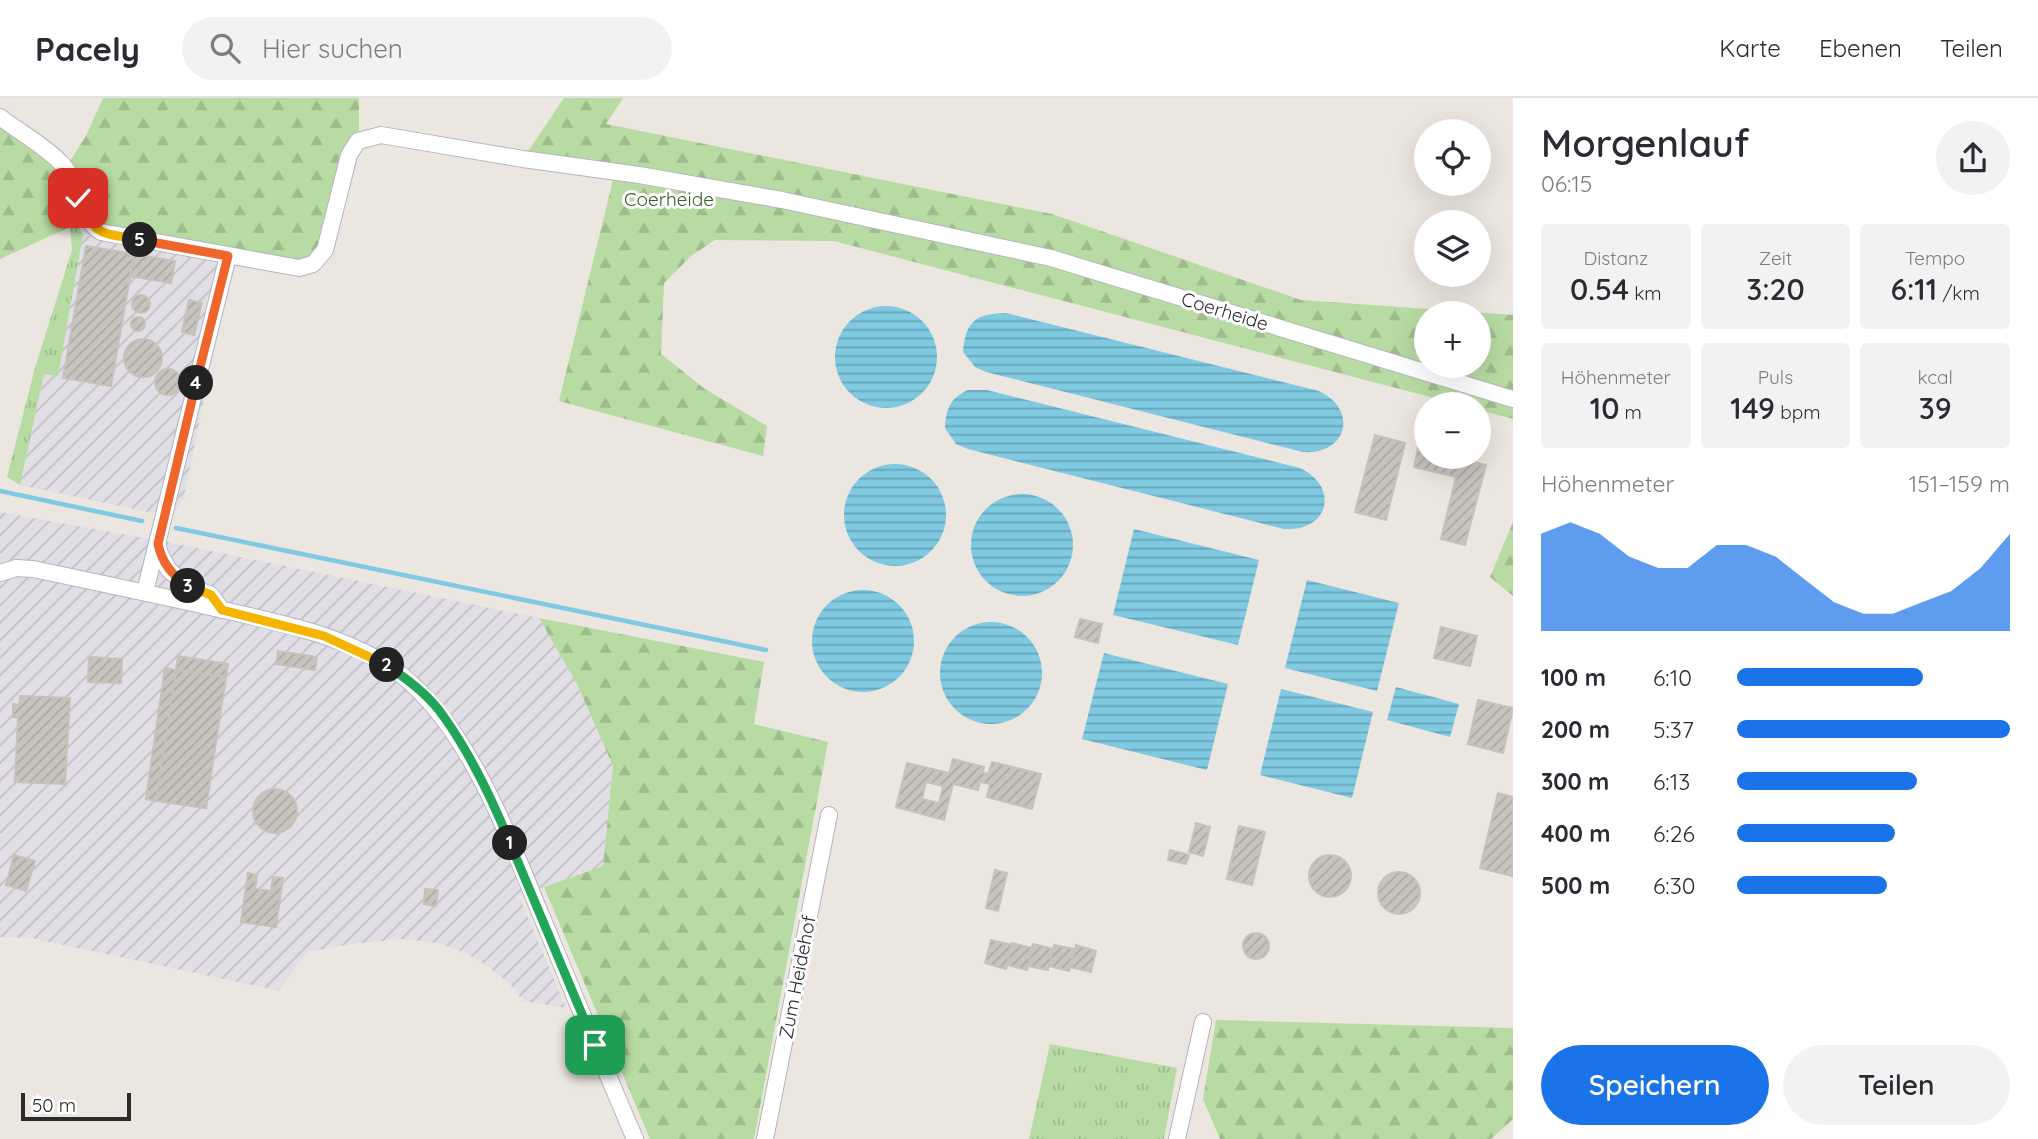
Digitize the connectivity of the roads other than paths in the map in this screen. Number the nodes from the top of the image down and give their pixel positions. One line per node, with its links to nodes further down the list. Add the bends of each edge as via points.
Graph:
1 (0, 117): 2 (street, Coerheide, via 62,164 94,228)
2 (228, 256): 3 (street, Coerheide, via 299,268 313,264 325,250 349,155 358,141 381,135 782,200 1051,258); 4 (street)
3 (1513, 398)
4 (158, 544): 6 (street); 7 (street, via 169,570 186,585 211,595)
5 (0, 573): 6 (street, via 33,569)
6 (145, 592): 7 (street)
7 (222, 610): 10 (street, via 282,623 356,649 403,677 444,716 492,800)
8 (829, 815): 11 (street, Zum Heidehof)
9 (1203, 1022): 12 (street)
10 (635, 1139)
11 (765, 1139)
12 (1177, 1139)

